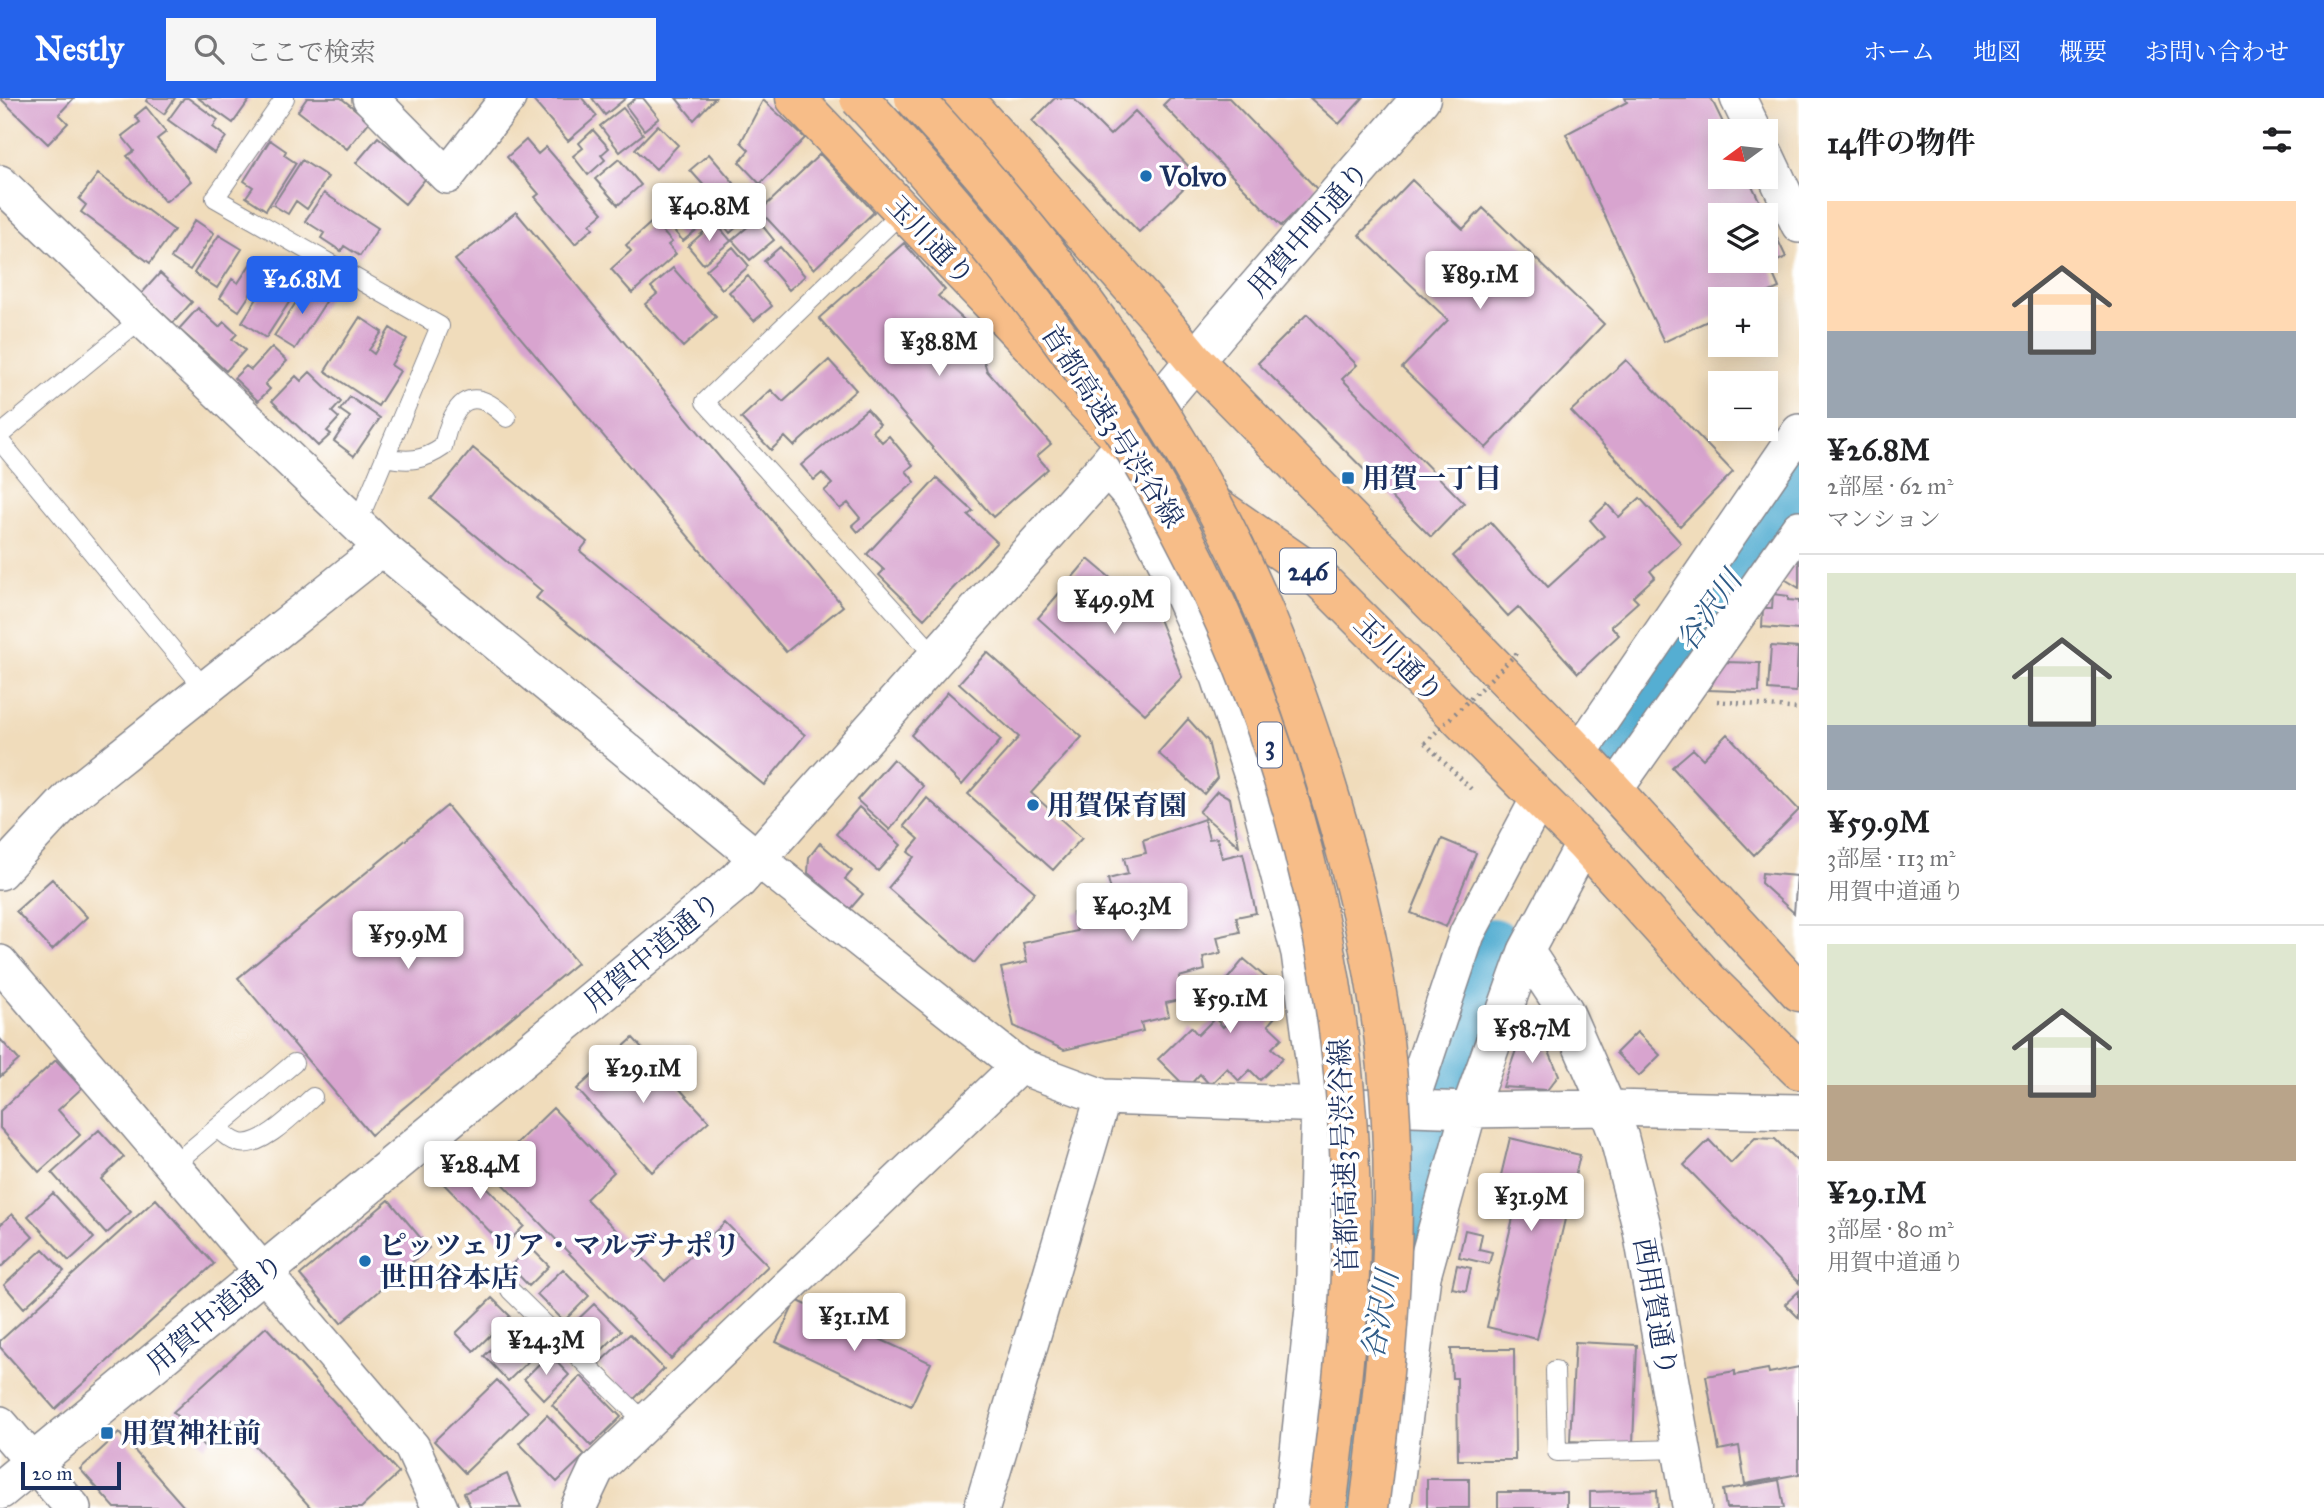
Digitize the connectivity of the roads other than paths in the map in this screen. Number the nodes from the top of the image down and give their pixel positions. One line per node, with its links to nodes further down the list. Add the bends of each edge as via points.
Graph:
1 (285, 98): 22 (lane, via 215,198 440,326)
2 (370, 98): 3 (street, via 447,176)
3 (508, 98)
4 (795, 98): 13 (highway, 玉川通り / 246)
5 (859, 98): 62 (highway, 首都高速3号渋谷線 / 3, bridge, via 1024,289 1154,482 1220,614 1280,773 1326,955 1347,1123 1348,1304)
6 (914, 98): 63 (highway, 首都高速3号渋谷線 / 3, bridge, via 1055,262 1180,447 1261,602 1320,763 1367,943 1391,1118 1390,1321)
7 (963, 98): 16 (highway, 246)
8 (1421, 98): 16 (street, 用賀中町通り)
9 (1738, 98): 10 (street)
10 (1748, 119)
11 (1778, 180): 14 (street)
12 (0, 183): 15 (street)
13 (903, 211): 21 (highway, 玉川通り / 246); 26 (lane, via 705,402)
14 (1799, 225)
15 (142, 318): 19 (lane); 23 (street)
16 (1194, 360): 21 (street, 用賀中道通り); 28 (highway, 246)
17 (508, 418): 22 (lane, via 493,404 464,401 454,410 443,447 432,455 407,462)
18 (1799, 432): 28 (street)
19 (0, 435)
20 (0, 441): 27 (lane)
21 (1116, 455): 26 (street, 用賀中道通り); 30 (highway, 玉川通り / 246, via 1318,577); 42 (street, via 1219,677 1251,773 1299,953)
22 (385, 457): 23 (lane)
23 (357, 524): 25 (street)
24 (1799, 528): 29 (street)
25 (382, 548): 27 (street); 33 (street)
26 (937, 658): 33 (street, 用賀中道通り)
27 (205, 689): 32 (street, via 71,796)
28 (1579, 753): 29 (highway, 246)
29 (1614, 791): 36 (highway, 246)
30 (1539, 798): 31 (highway, 玉川通り / 246); 43 (street, via 1467,934)
31 (1584, 843): 34 (street); 39 (highway, 玉川通り / 246, via 1707,979)
32 (8, 858)
33 (757, 858): 38 (street); 49 (street, 用賀中道通り, via 738,880)
34 (1526, 951): 44 (street, via 1565,1010); 45 (street)
35 (0, 963): 48 (street)
36 (1799, 992)
37 (294, 1063): 47 (lane)
38 (1019, 1066): 41 (street); 52 (street)
39 (1799, 1070)
40 (313, 1097): 47 (lane, via 266,1137 243,1144)
41 (1103, 1097): 42 (street); 60 (street)
42 (1319, 1104): 43 (street); 61 (street, via 1313,1308)
43 (1409, 1108): 45 (street)
44 (1608, 1108): 45 (street); 46 (street); 54 (street, 西用賀通り, via 1642,1228)
45 (1469, 1110): 64 (street, via 1423,1276)
46 (1799, 1112)
47 (217, 1128): 48 (lane)
48 (173, 1165): 49 (street)
49 (265, 1273): 55 (street, 用賀中道通り); 58 (street, via 412,1447)
50 (510, 1290): 52 (lane)
51 (1555, 1370): 54 (lane, via 1557,1452)
52 (646, 1423): 59 (street, via 596,1470)
53 (0, 1424): 55 (street)
54 (1682, 1449): 65 (street, 西用賀通り)
55 (33, 1462): 56 (street, 用賀中道通り); 57 (street)
56 (0, 1490)
57 (73, 1508)
58 (440, 1508)
59 (578, 1508)
60 (982, 1508)
61 (1293, 1508)
62 (1328, 1508)
63 (1369, 1508)
64 (1393, 1508)
65 (1692, 1508)

